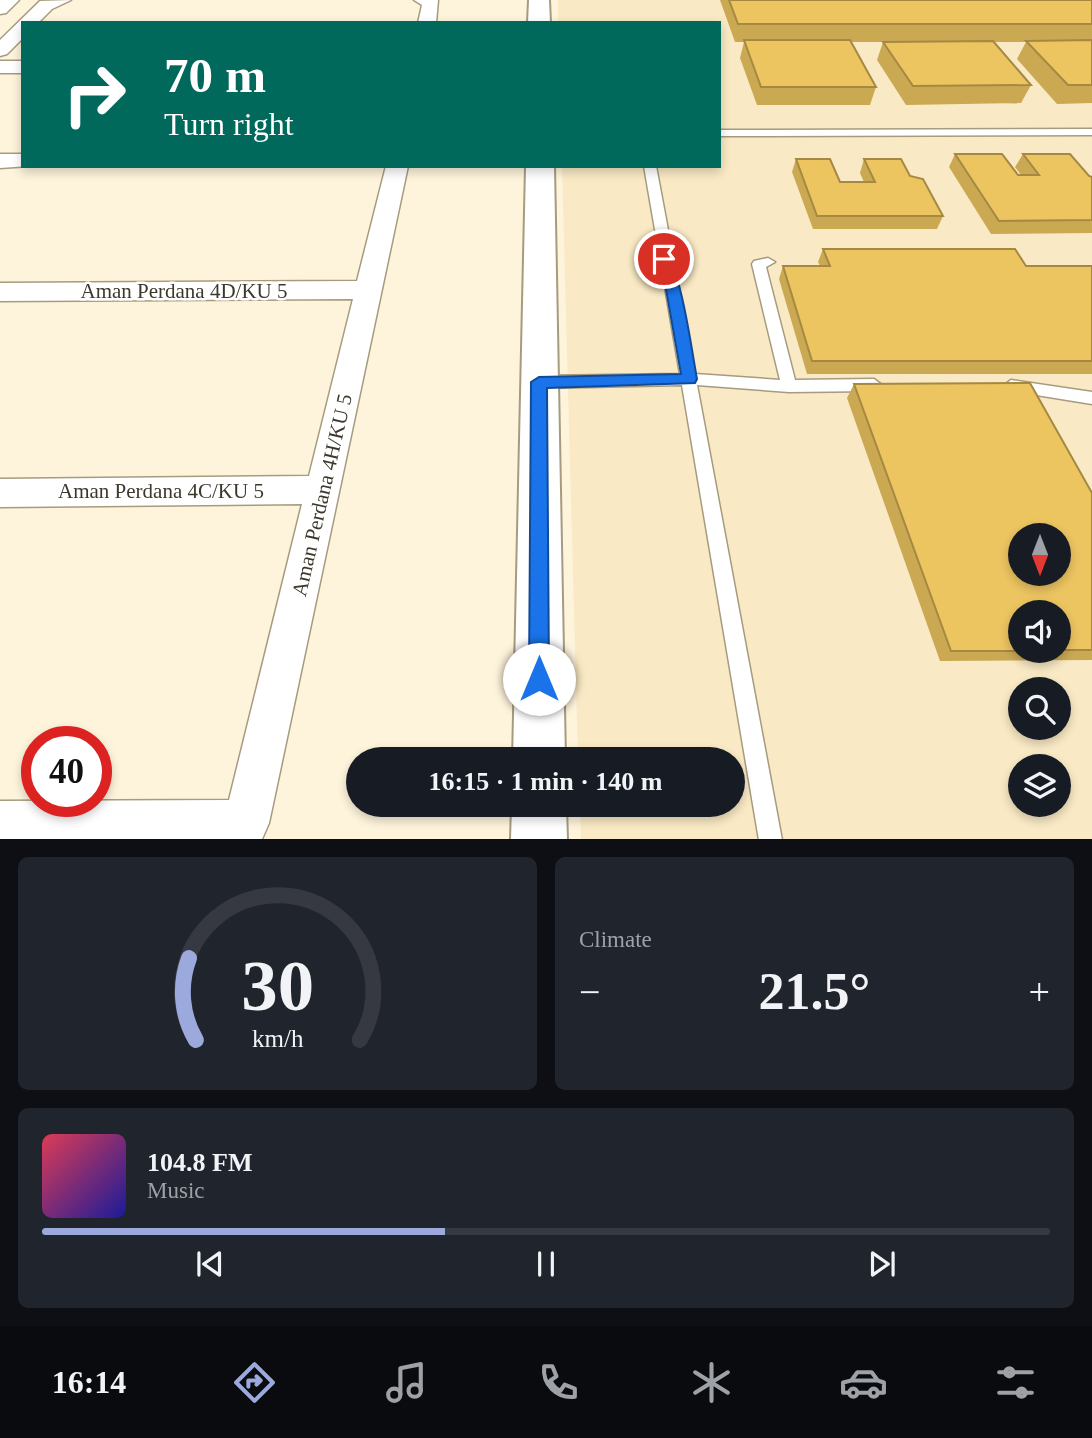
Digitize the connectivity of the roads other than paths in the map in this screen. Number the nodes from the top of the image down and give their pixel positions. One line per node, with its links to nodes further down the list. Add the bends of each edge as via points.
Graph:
1 (10, 0): 5 (street)
2 (539, 0): 8 (street)
3 (427, 1): 7 (street)
4 (54, 2): 6 (street)
5 (0, 9)
6 (30, 21)
7 (428, 21)
8 (539, 21)
9 (21, 30): 10 (street)
10 (0, 50)
11 (0, 67): 12 (street)
12 (21, 67)
13 (1092, 132): 14 (lane)
14 (721, 133)
15 (0, 161): 16 (street)
16 (21, 161)
17 (397, 168): 21 (street, Aman Perdana 4H/KU 5)
18 (540, 168): 24 (street)
19 (650, 168): 23 (lane)
20 (768, 262): 27 (lane, via 759,264)
21 (369, 290): 22 (street, Aman Perdana 4D/KU 5); 29 (street, Aman Perdana 4H/KU 5)
22 (0, 292)
23 (689, 379): 24 (lane); 27 (lane); 35 (lane)
24 (539, 382): 31 (street)
25 (893, 385): 27 (lane)
26 (998, 385): 28 (lane)
27 (789, 386)
28 (1092, 398)
29 (323, 490): 30 (street, Aman Perdana 4C/KU 5); 33 (street, Aman Perdana 4H/KU 5, via 246,823)
30 (0, 492)
31 (539, 747)
32 (539, 817): 34 (street)
33 (0, 824)
34 (539, 839)
35 (771, 839)

